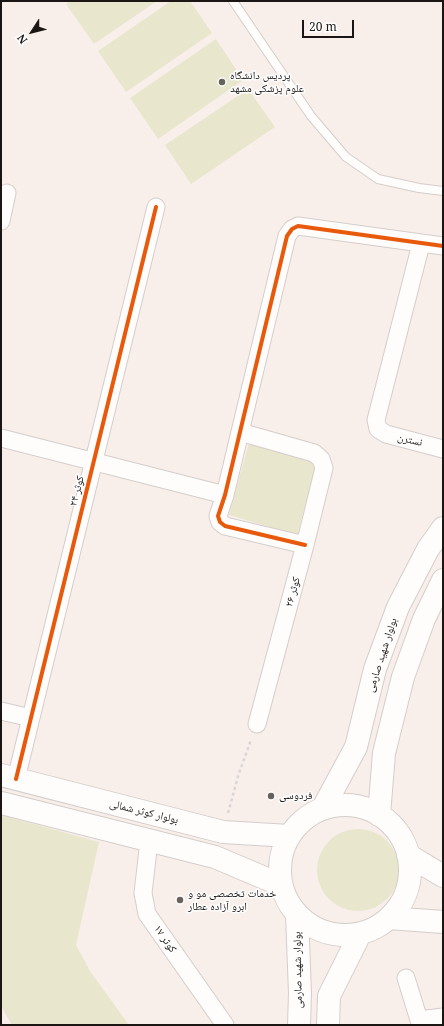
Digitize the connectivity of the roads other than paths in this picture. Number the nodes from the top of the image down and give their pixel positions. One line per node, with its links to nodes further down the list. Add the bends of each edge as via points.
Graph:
1 (233, 1): 2 (lane, via 311,116 346,157 378,179)
2 (443, 191)
3 (7, 194): 5 (street)
4 (156, 207): 11 (street, کوثر ۲۴)
5 (1, 221)
6 (421, 244): 7 (street); 8 (street, via 298,226 292,229 287,236); 10 (street, نسترن, via 376,420 378,429 386,434)
7 (443, 246)
8 (240, 432): 12 (street); 14 (street, کوثر ۲۶, via 314,453 321,459 324,468)
9 (1, 438): 11 (street)
10 (443, 449)
11 (94, 461): 12 (street); 17 (street, کوثر ۲۴)
12 (225, 495): 14 (street, via 218,516 225,526)
13 (443, 528): 21 (main road, بولوار شهید صارمی, via 428,550 398,608 375,669 356,746)
14 (306, 545): 18 (street, کوثر ۲۶)
15 (443, 580): 22 (main road, via 424,619 402,677 384,753)
16 (1, 711): 17 (street)
17 (31, 718): 19 (street, کوثر ۲۴)
18 (257, 724)
19 (8, 777): 23 (main road, بولوار کوثر شمالی, via 223,832)
20 (1, 803): 24 (main road)
21 (322, 808): 22 (main road, via 356,806); 23 (main road, via 303,819)
22 (379, 814): 25 (main road, via 402,839)
23 (289, 836): 27 (main road, via 282,851 279,868)
24 (149, 841): 27 (main road, via 215,857); 34 (street, کوثر ۱۷, via 143,893 147,914)
25 (408, 855): 26 (main road); 29 (main road, via 410,872 407,889 400,905)
26 (443, 876)
27 (281, 885): 28 (main road, via 287,901)
28 (297, 915): 31 (main road, via 310,926 326,933 343,936); 35 (main road, بولوار شهید صارمی)
29 (389, 918): 30 (main road); 31 (main road, via 376,928)
30 (443, 922)
31 (360, 934): 36 (main road, via 329,996)
32 (406, 978): 33 (street, via 419,1020)
33 (443, 1017)
34 (225, 1025)
35 (299, 1025)
36 (328, 1025)

